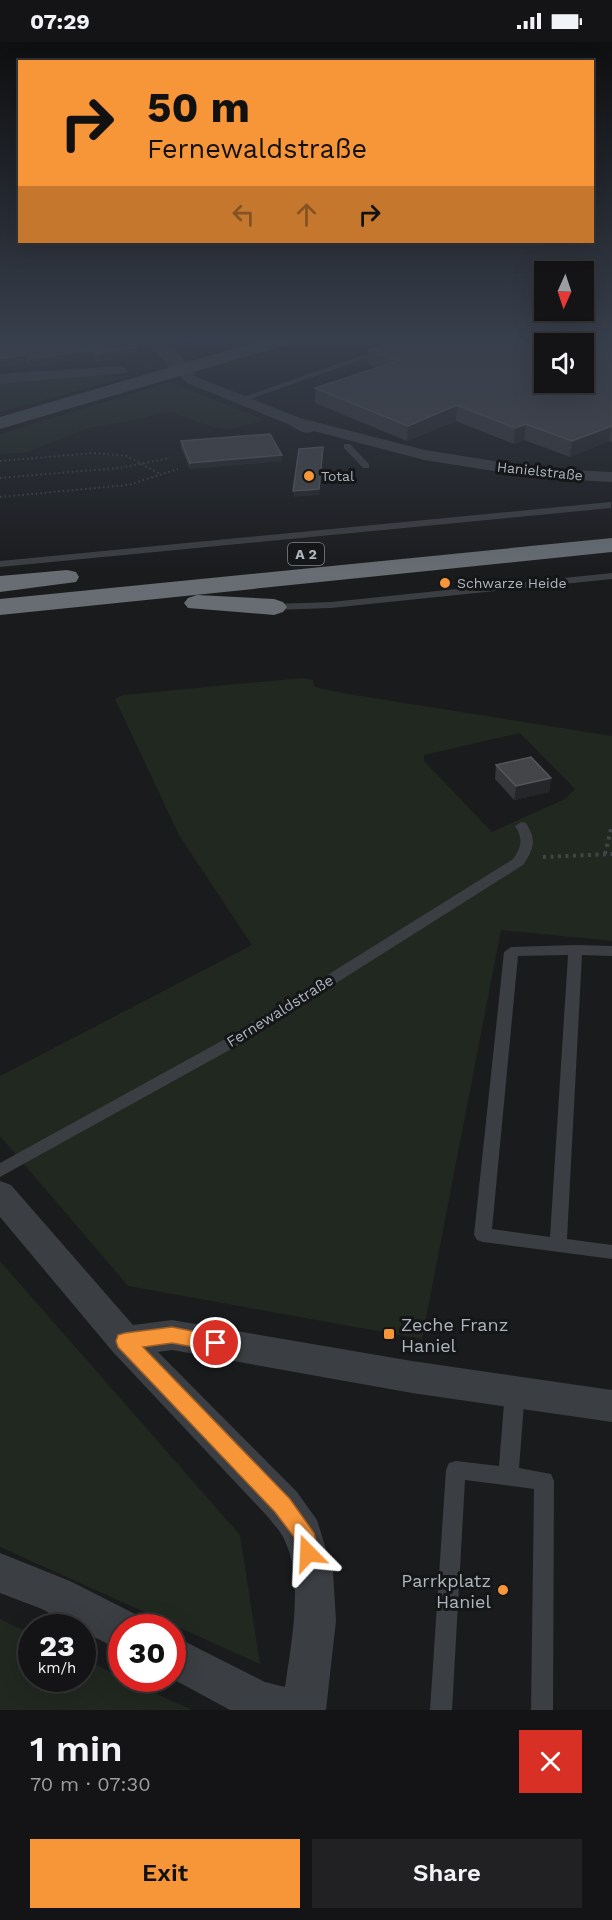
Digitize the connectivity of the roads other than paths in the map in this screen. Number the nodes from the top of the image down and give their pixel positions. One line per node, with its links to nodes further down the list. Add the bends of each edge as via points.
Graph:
1 (21, 417): 4 (main road)
2 (283, 417): 3 (street, Hanielstraße)
3 (294, 421): 5 (street, Hanielstraße); 7 (street, Hanielstraße, via 424,455 538,472)
4 (0, 423)
5 (347, 446): 6 (lane)
6 (366, 466)
7 (612, 477)
8 (612, 511): 10 (lane); 12 (highway, A 2)
9 (612, 545): 13 (highway, A 2)
10 (0, 564)
11 (612, 576): 15 (lane, via 331,605)
12 (0, 584)
13 (117, 595): 14 (highway, A 2); 15 (highway)
14 (0, 607)
15 (274, 607)
16 (521, 826): 19 (lane, Fernewaldstraße, via 529,845 518,862 230,1043)
17 (574, 950): 18 (lane); 21 (lane); 21 (lane, via 511,952 483,1235)
18 (612, 951)
19 (0, 1171)
20 (0, 1194): 23 (street)
21 (558, 1245): 22 (lane)
22 (612, 1252)
23 (125, 1341): 24 (street, via 172,1335); 31 (street, via 283,1505 303,1533 313,1572 315,1621)
24 (515, 1391): 25 (street); 26 (lane)
25 (612, 1406)
26 (507, 1475): 32 (lane, via 456,1470); 33 (lane, via 544,1481)
27 (0, 1573): 28 (street, via 56,1595)
28 (108, 1623)
29 (186, 1663): 30 (street, via 259,1702)
30 (290, 1710)
31 (304, 1710)
32 (441, 1710)
33 (542, 1710)

